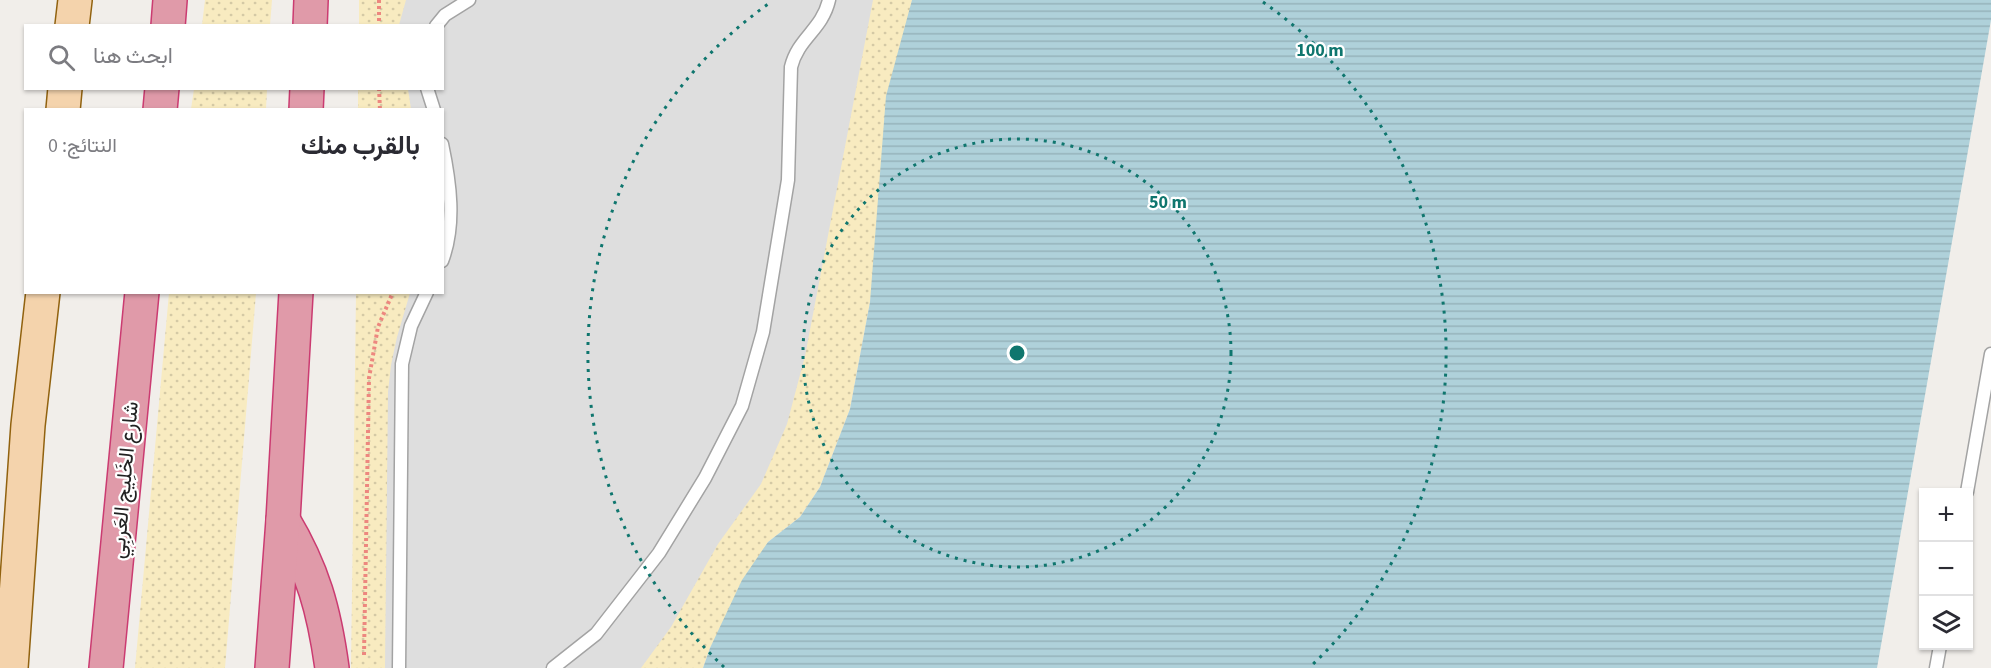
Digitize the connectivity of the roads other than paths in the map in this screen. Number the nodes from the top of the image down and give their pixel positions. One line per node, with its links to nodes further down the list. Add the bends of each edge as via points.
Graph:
1 (75, 0): 6 (main road)
2 (170, 0): 7 (highway)
3 (311, 0): 8 (highway)
4 (469, 0): 9 (lane)
5 (830, 0): 33 (lane, via 822,21 794,54 791,67 788,180 763,332 742,406 705,478 659,553 596,634)
6 (72, 24)
7 (168, 24)
8 (310, 24)
9 (437, 24)
10 (65, 90): 14 (main road)
11 (162, 90): 15 (highway)
12 (307, 90): 16 (highway)
13 (428, 90): 17 (lane)
14 (63, 108)
15 (160, 108)
16 (306, 108)
17 (433, 108)
18 (444, 160): 19 (lane, via 451,216)
19 (444, 253)
20 (42, 294): 28 (main road)
21 (142, 294): 29 (highway, شارع الخَلِيج العَربِي)
22 (296, 294): 26 (highway)
23 (426, 294): 32 (lane, via 411,326 402,364)
24 (1991, 354): 25 (lane)
25 (1968, 488)
26 (283, 520): 30 (highway); 31 (highway, via 298,545 319,599)
27 (1939, 650): 34 (lane)
28 (11, 668)
29 (106, 668)
30 (272, 668)
31 (332, 668)
32 (399, 668)
33 (553, 668)
34 (1936, 668)

